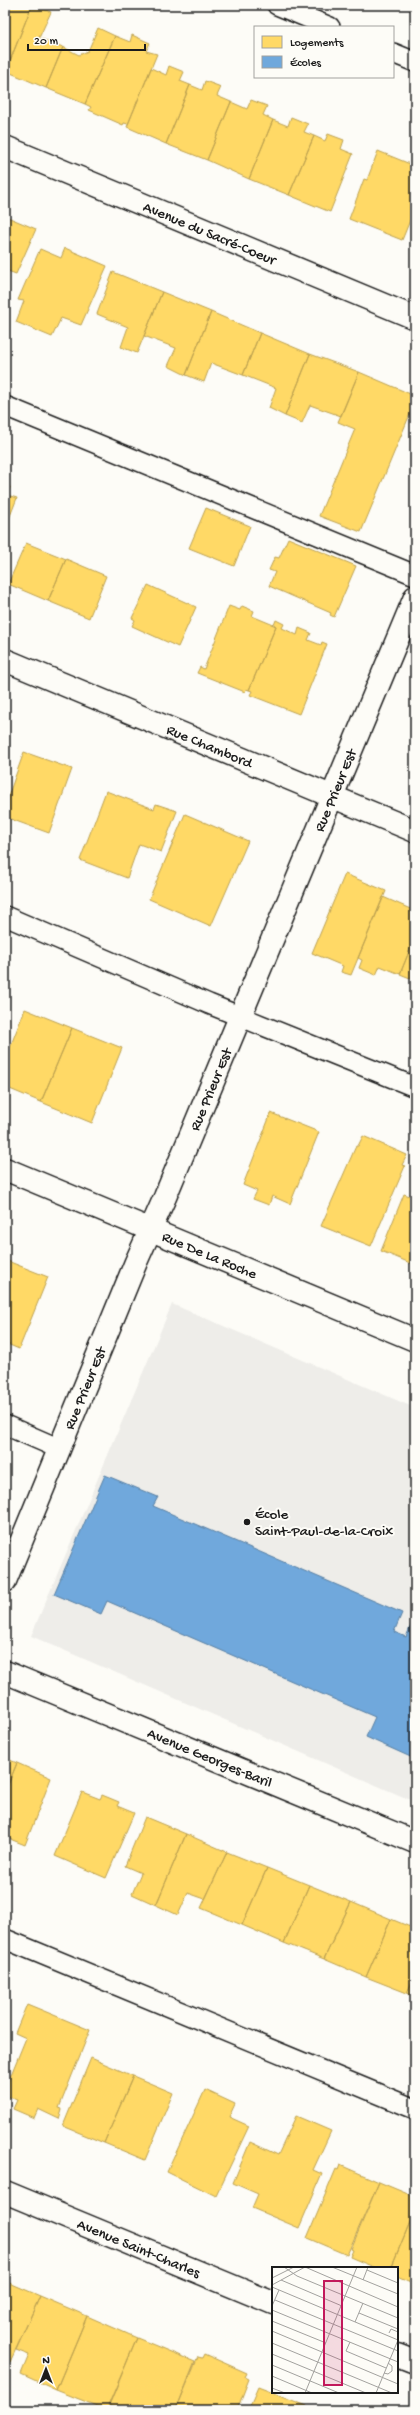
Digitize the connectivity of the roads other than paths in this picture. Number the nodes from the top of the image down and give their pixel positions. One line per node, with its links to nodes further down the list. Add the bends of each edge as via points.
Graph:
1 (277, 5): 2 (lane)
2 (328, 26)
3 (394, 53): 4 (lane)
4 (415, 62)
5 (5, 147): 6 (street, Avenue du Sacré-Coeur)
6 (415, 318)
7 (5, 406): 8 (lane)
8 (415, 575)
9 (415, 597): 11 (street, Rue Prieur Est)
10 (5, 660): 11 (street, Rue Chambord)
11 (330, 796): 12 (street, Rue Chambord); 14 (street, Rue Prieur Est)
12 (415, 831)
13 (5, 916): 14 (lane)
14 (240, 1017): 15 (lane); 17 (street, Rue Prieur Est)
15 (415, 1087)
16 (5, 1169): 17 (street, Rue De La Roche)
17 (151, 1229): 18 (street, Rue De La Roche); 20 (street, Rue Prieur Est)
18 (415, 1340)
19 (5, 1425): 20 (lane)
20 (60, 1449): 21 (street, Rue Prieur Est)
21 (5, 1581)
22 (5, 1672): 23 (street, Avenue Georges-Baril)
23 (415, 1842)
24 (5, 1939): 25 (lane)
25 (415, 2109)
26 (5, 2192): 27 (street, Avenue Saint-Charles)
27 (272, 2303)
28 (398, 2355): 29 (street)
29 (415, 2362)

